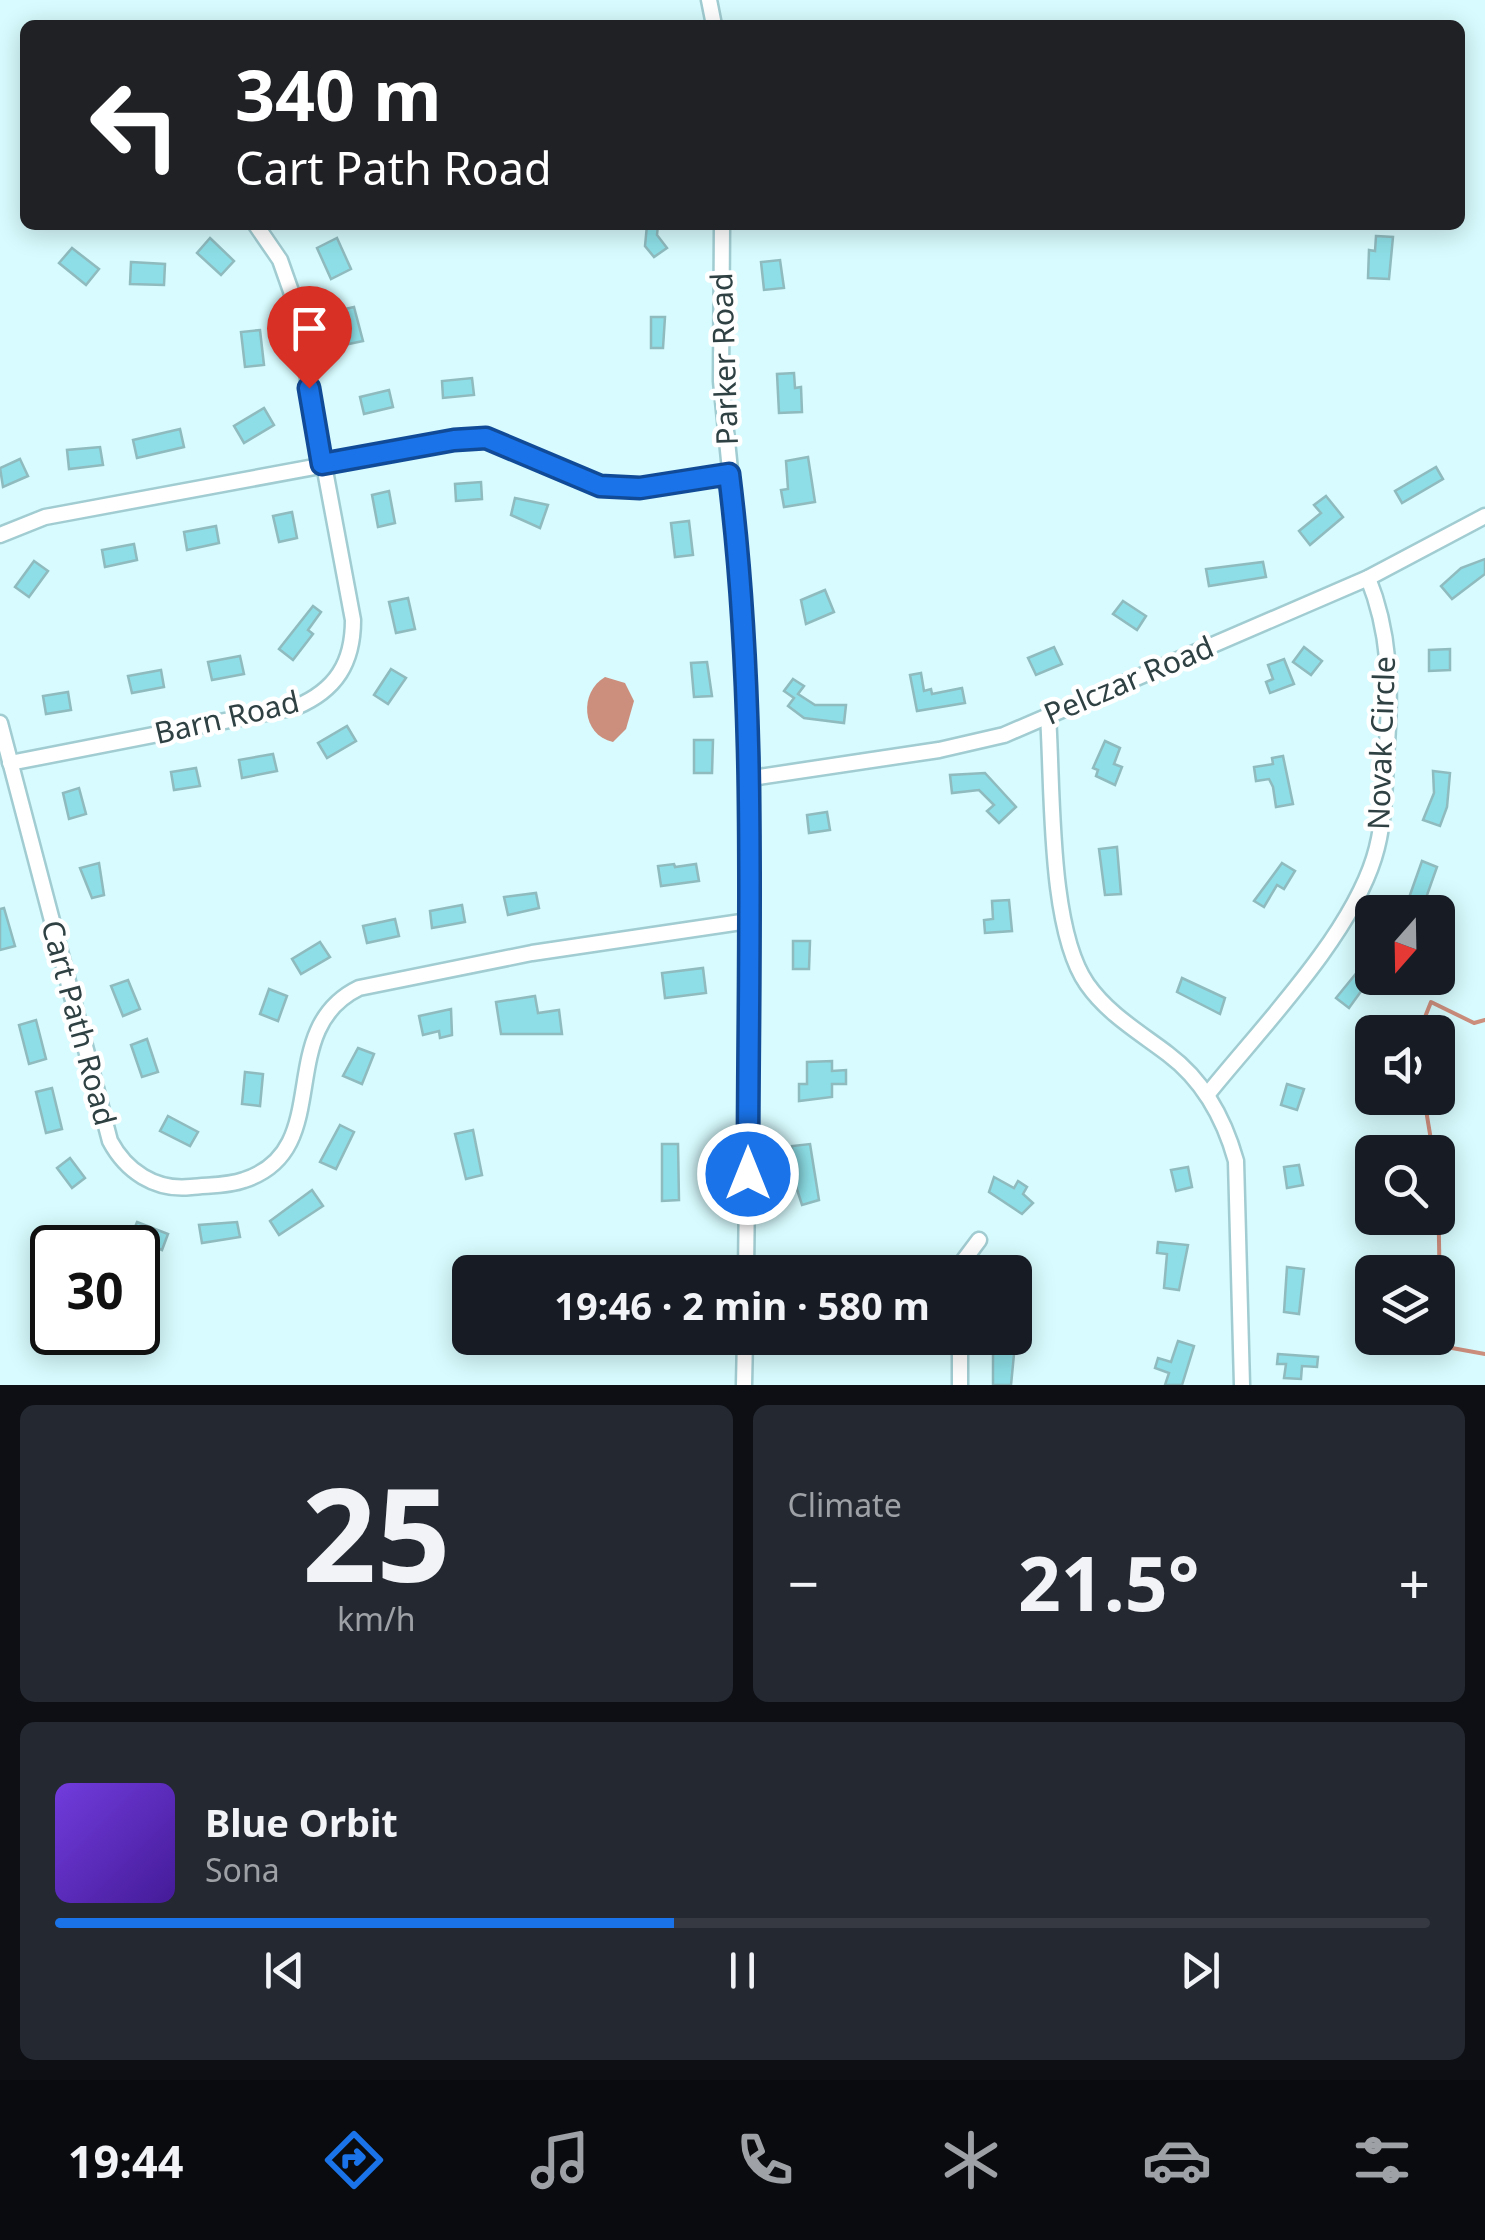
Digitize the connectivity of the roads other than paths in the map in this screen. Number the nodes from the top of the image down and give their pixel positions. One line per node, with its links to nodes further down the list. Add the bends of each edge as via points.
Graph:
1 (259, 230): 3 (street, Barn Road, via 292,294)
2 (722, 230): 4 (street, Parker Road, via 720,364)
3 (322, 464): 4 (street, via 486,438 600,486 640,488); 6 (street, via 45,516); 10 (street, Barn Road, via 353,620 347,663 326,692 277,711)
4 (729, 474): 11 (street, Parker Road)
5 (1485, 516): 7 (street, Pelczar Road)
6 (0, 535)
7 (1368, 578): 8 (street, Pelczar Road); 13 (street, Novak Circle, via 1385,632 1389,685 1383,818 1374,859 1348,914)
8 (1048, 716): 11 (street, Pelczar Road, via 985,741); 13 (street, via 1071,956 1098,998 1171,1056)
9 (0, 724): 10 (street, Cart Path Road)
10 (10, 763): 12 (street, Cart Path Road, via 110,1141 134,1172 169,1186 246,1180 279,1158 298,1125 314,1032 336,1002 360,988 532,952)
11 (752, 778): 12 (street, Parker Road)
12 (748, 921): 15 (street, Parker Road)
13 (1207, 1095): 21 (street, via 1225,1126 1239,1179)
14 (979, 1240): 16 (street)
15 (746, 1255)
16 (968, 1255)
17 (745, 1355): 19 (street)
18 (960, 1355): 20 (street)
19 (744, 1385)
20 (960, 1385)
21 (1242, 1385)

